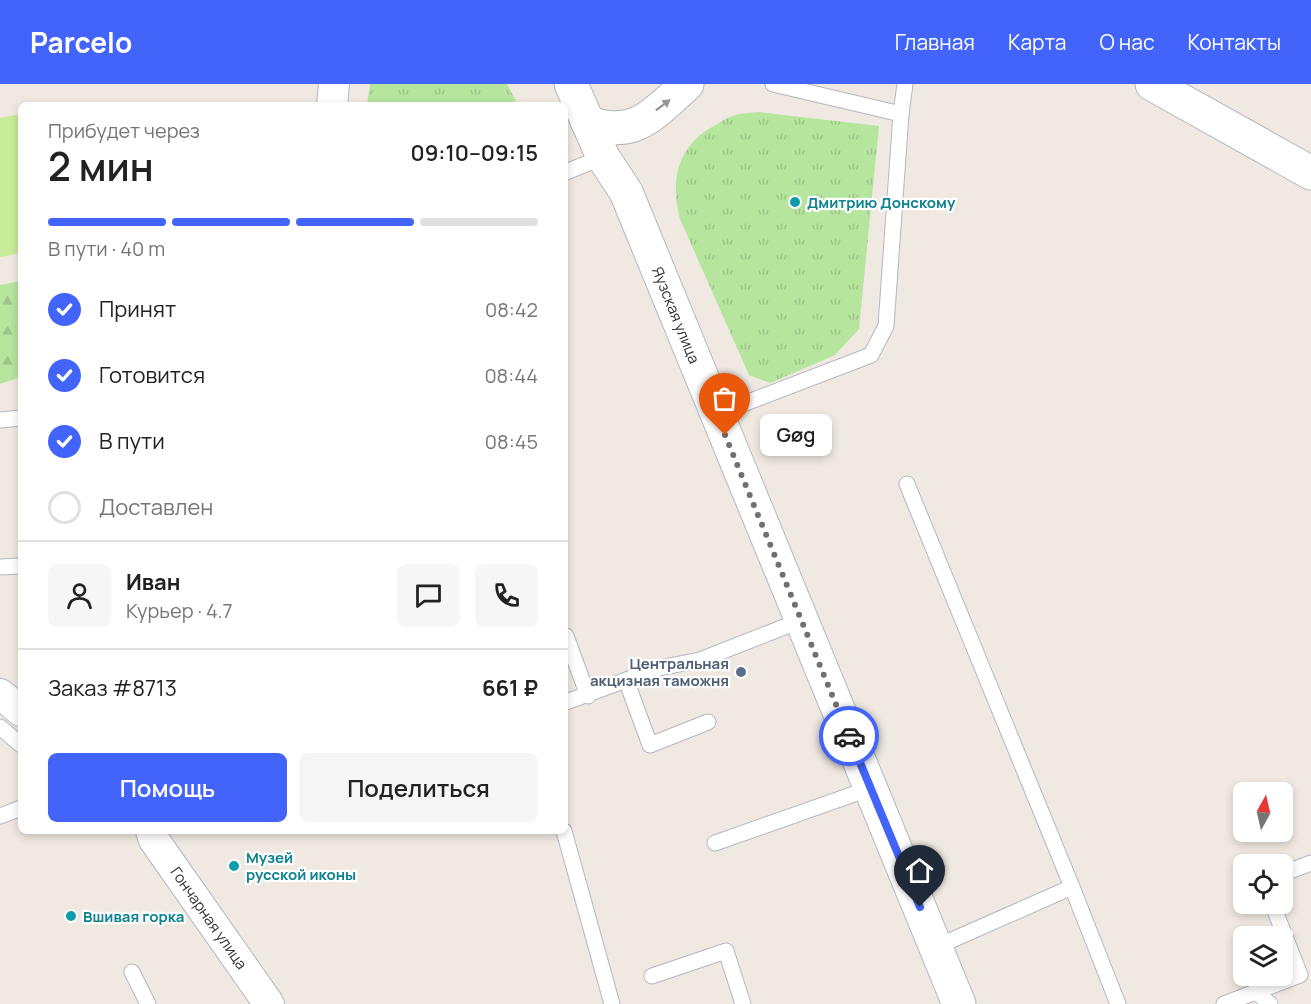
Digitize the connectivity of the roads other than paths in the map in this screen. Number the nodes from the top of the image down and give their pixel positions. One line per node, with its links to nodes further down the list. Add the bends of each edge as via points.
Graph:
1 (334, 84): 7 (street)
2 (571, 84): 9 (main road, Яузская улица)
3 (687, 84): 10 (main road, one-way to 3)
4 (773, 84): 8 (lane)
5 (904, 84): 8 (lane)
6 (1152, 84): 13 (main road)
7 (332, 102)
8 (901, 114): 15 (lane, via 886,326 871,355)
9 (587, 121): 10 (main road, via 603,128); 11 (main road, Яузская улица)
10 (638, 123): 14 (main road, Яузская улица, via 624,148)
11 (603, 157): 12 (lane); 14 (main road, Яузская улица)
12 (568, 171)
13 (1311, 173)
14 (626, 192): 15 (main road, Яузская улица)
15 (717, 414): 21 (main road, Яузская улица)
16 (18, 418): 17 (lane)
17 (0, 420)
18 (907, 484): 37 (lane)
19 (18, 566): 20 (lane)
20 (0, 567)
21 (802, 620): 23 (lane, via 700,660); 29 (main road, Яузская улица)
22 (568, 641): 24 (lane)
23 (626, 680): 24 (lane); 27 (lane, via 650,744)
24 (588, 696): 25 (lane)
25 (568, 701)
26 (12, 708): 28 (lane)
27 (708, 722)
28 (18, 733)
29 (871, 788): 34 (lane); 39 (main road, Яузская улица)
30 (18, 809): 31 (lane)
31 (0, 816)
32 (152, 834): 44 (street, Гончарная улица)
33 (565, 834): 45 (lane)
34 (715, 843)
35 (1311, 863): 36 (lane)
36 (1293, 870)
37 (1072, 887): 39 (lane); 48 (lane)
38 (1276, 914): 42 (lane, via 1300,975)
39 (936, 947): 47 (main road, Яузская улица)
40 (132, 972): 43 (lane)
41 (652, 976): 46 (lane, via 726,951)
42 (1256, 992): 49 (lane); 50 (lane)
43 (148, 1004)
44 (269, 1004)
45 (612, 1004)
46 (743, 1004)
47 (959, 1004)
48 (1118, 1004)
49 (1224, 1004)
50 (1270, 1004)

